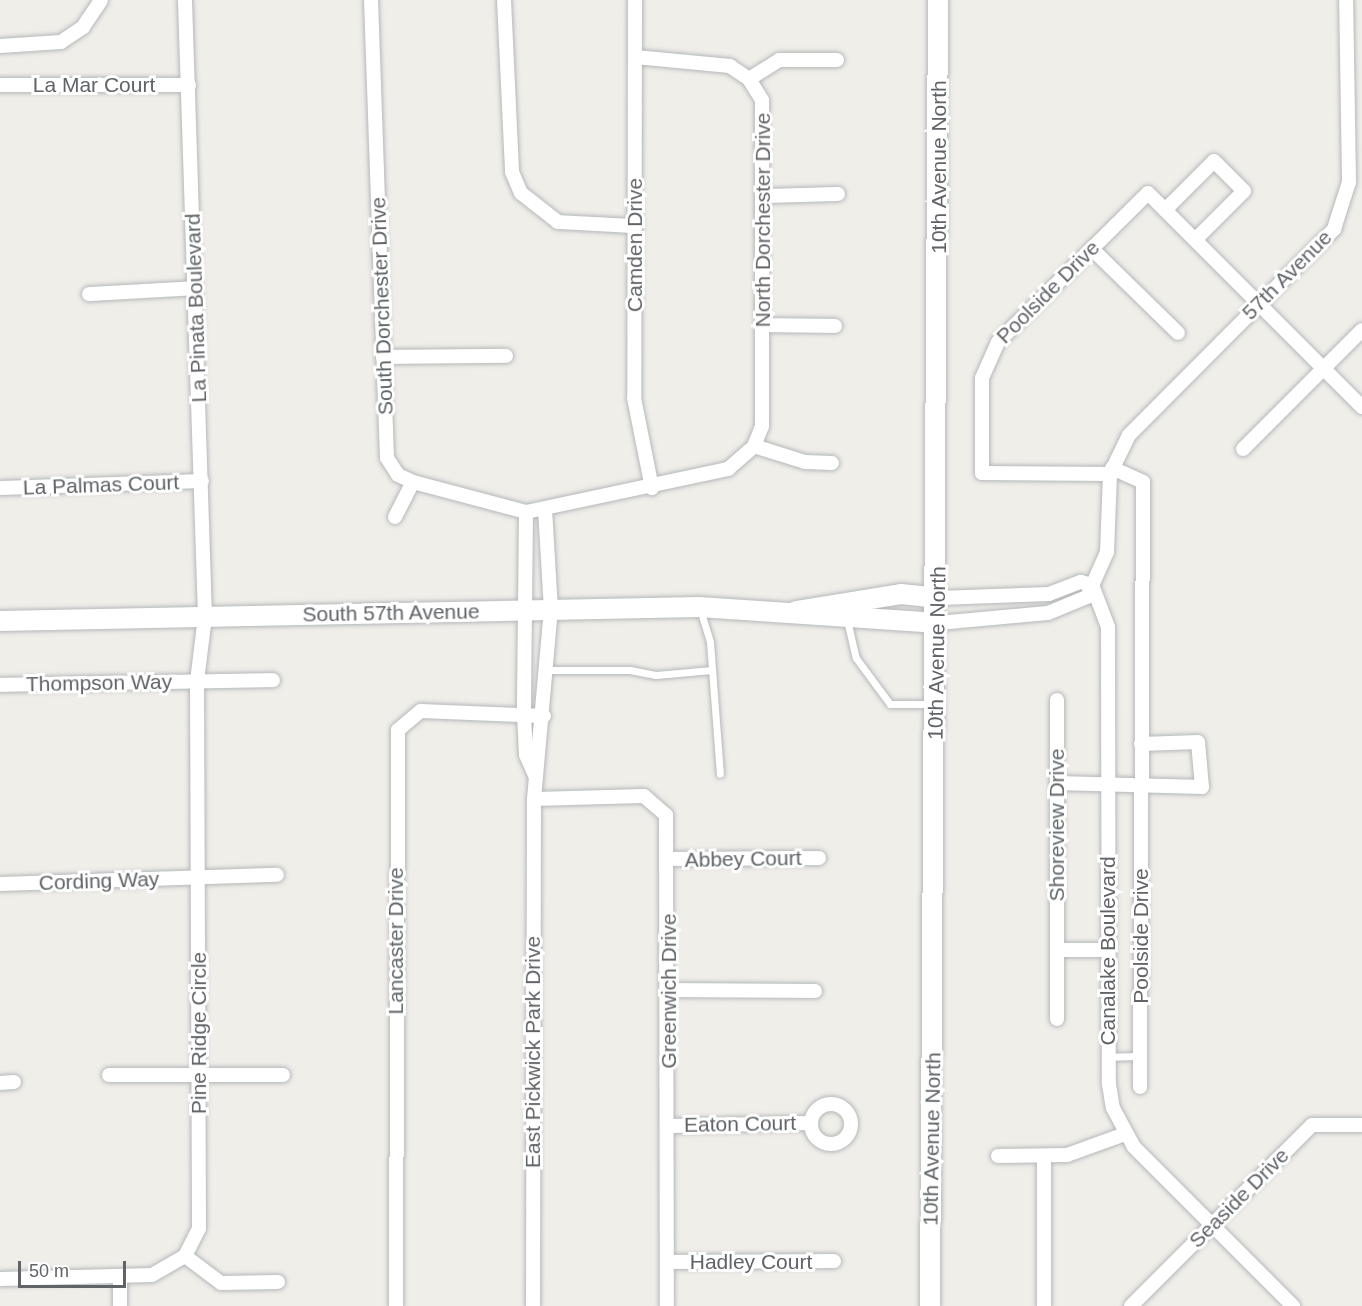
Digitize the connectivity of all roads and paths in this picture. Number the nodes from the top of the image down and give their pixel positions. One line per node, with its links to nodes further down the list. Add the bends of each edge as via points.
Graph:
1 (101, 0): 8 (street, via 83,27 61,42)
2 (185, 0): 13 (street, La Pinata Boulevard)
3 (370, 0): 28 (street, South Dorchester Drive)
4 (504, 0): 17 (street, via 512,172 521,193 558,222)
5 (635, 0): 9 (street, Camden Drive)
6 (938, 0): 43 (street, 10th Avenue North)
7 (1346, 0): 22 (street, 57th Avenue, via 1347,202 1334,229)
8 (0, 45)
9 (635, 57): 11 (street, via 720,63); 17 (street, Camden Drive)
10 (837, 60): 11 (street, via 778,60)
11 (748, 79): 15 (street, North Dorchester Drive, via 764,111)
12 (0, 85): 13 (street, La Mar Court)
13 (189, 85): 20 (street, La Pinata Boulevard)
14 (838, 194): 15 (street)
15 (765, 196): 23 (street, North Dorchester Drive)
16 (1165, 210): 18 (street, Poolside Drive); 18 (street, via 1214,161 1244,191); 19 (street, Poolside Drive, via 1148,193)
17 (635, 226): 38 (street, Camden Drive, via 634,398)
18 (1195, 240): 22 (street, Poolside Drive)
19 (1092, 249): 26 (street); 34 (street, Poolside Drive, via 986,359 982,473)
20 (195, 288): 21 (street); 35 (street, La Pinata Boulevard)
21 (89, 294)
22 (1259, 304): 29 (street, Poolside Drive); 34 (street, 57th Avenue, via 1129,435)
23 (764, 325): 24 (street); 31 (street, North Dorchester Drive, via 763,415)
24 (835, 326)
25 (1362, 330): 29 (street)
26 (1178, 333)
27 (506, 356): 28 (street)
28 (383, 357): 36 (street, South Dorchester Drive, via 387,458 398,475)
29 (1323, 368): 30 (street, Poolside Drive); 32 (street)
30 (1362, 408)
31 (754, 446): 33 (street, via 805,462); 38 (street, via 728,468)
32 (1243, 449)
33 (832, 463)
34 (1111, 471): 42 (street, 57th Avenue, via 1107,552); 62 (street, Poolside Drive, via 1143,482)
35 (202, 481): 37 (street, La Palmas Court); 49 (street, La Pinata Boulevard)
36 (413, 482): 40 (street, South Dorchester Drive); 41 (street)
37 (1, 488)
38 (652, 488): 39 (street)
39 (545, 510): 40 (street); 46 (street)
40 (526, 512): 45 (street)
41 (395, 517)
42 (1092, 585): 43 (street, South 57th Avenue, via 1081,582 1031,596); 48 (street, 57th Avenue, via 1076,602); 66 (street, Canalake Boulevard, via 1107,617)
43 (939, 598): 47 (street, South 57th Avenue, via 901,594 834,600); 52 (street, 10th Avenue North)
44 (699, 607): 46 (street, South 57th Avenue); 47 (street, South 57th Avenue); 54 (lane)
45 (524, 610): 46 (street, South 57th Avenue); 49 (street, South 57th Avenue); 60 (street)
46 (550, 610): 53 (street)
47 (782, 614): 50 (street, South 57th Avenue)
48 (1032, 615): 52 (street, South 57th Avenue)
49 (205, 617): 51 (street, South 57th Avenue); 56 (street, Pine Ridge Circle)
50 (847, 620): 52 (street, South 57th Avenue); 59 (lane, via 856,658 890,704)
51 (0, 621)
52 (938, 623): 59 (street, 10th Avenue North)
53 (545, 670): 54 (lane, via 630,669 656,675); 61 (street)
54 (712, 670): 63 (lane)
55 (273, 680): 56 (street, Thompson Way)
56 (197, 681): 57 (street, Thompson Way); 72 (street, Pine Ridge Circle)
57 (0, 685)
58 (1057, 700): 65 (street, Shoreview Drive)
59 (937, 704): 102 (street, 10th Avenue North)
60 (524, 714): 61 (street, Lancaster Drive); 64 (street, via 526,755); 99 (street, Lancaster Drive, via 421,711 398,730)
61 (544, 716): 64 (street)
62 (1141, 744): 67 (street, Poolside Drive); 67 (street, via 1198,742 1202,788)
63 (720, 774)
64 (535, 775): 68 (street, East Pickwick Park Drive)
65 (1057, 783): 66 (street); 74 (street, Shoreview Drive)
66 (1107, 784): 67 (street); 75 (street, Canalake Boulevard)
67 (1142, 784): 79 (street, Poolside Drive)
68 (534, 799): 70 (street, Greenwich Drive, via 653,800 666,815); 100 (street, East Pickwick Park Drive)
69 (819, 858): 70 (street, Abbey Court)
70 (668, 859): 76 (street, Greenwich Drive)
71 (277, 875): 72 (street, Cording Way)
72 (198, 877): 73 (street, Cording Way); 83 (street, Pine Ridge Circle)
73 (0, 884)
74 (1057, 950): 75 (street); 78 (street, Shoreview Drive)
75 (1108, 950): 80 (street, Canalake Boulevard)
76 (670, 990): 77 (street); 87 (street, Greenwich Drive)
77 (815, 991)
78 (1057, 1019)
79 (1140, 1056): 80 (lane); 84 (street, Poolside Drive)
80 (1108, 1057): 88 (street, Canalake Boulevard, via 1110,1096)
81 (109, 1075): 83 (street)
82 (283, 1075): 83 (street)
83 (200, 1078): 92 (street, Pine Ridge Circle, via 200,1216)
84 (1140, 1087)
85 (811, 1123): 87 (street, Eaton Court)
86 (1362, 1125): 91 (street, Seaside Drive, via 1312,1125)
87 (669, 1126): 94 (street, Greenwich Drive)
88 (1125, 1134): 90 (street, via 1089,1150); 91 (street, Canalake Boulevard)
89 (998, 1156): 90 (street)
90 (1044, 1156): 103 (street)
91 (1212, 1226): 104 (street, Seaside Drive); 105 (street, Canalake Boulevard)
92 (185, 1256): 95 (street, via 162,1272); 97 (street, via 221,1283)
93 (834, 1261): 94 (street, Hadley Court)
94 (668, 1262): 101 (street, Greenwich Drive)
95 (120, 1277): 96 (street); 98 (street)
96 (0, 1279)
97 (278, 1282)
98 (120, 1306)
99 (396, 1306)
100 (533, 1306)
101 (667, 1306)
102 (930, 1306)
103 (1044, 1306)
104 (1131, 1306)
105 (1292, 1306)

